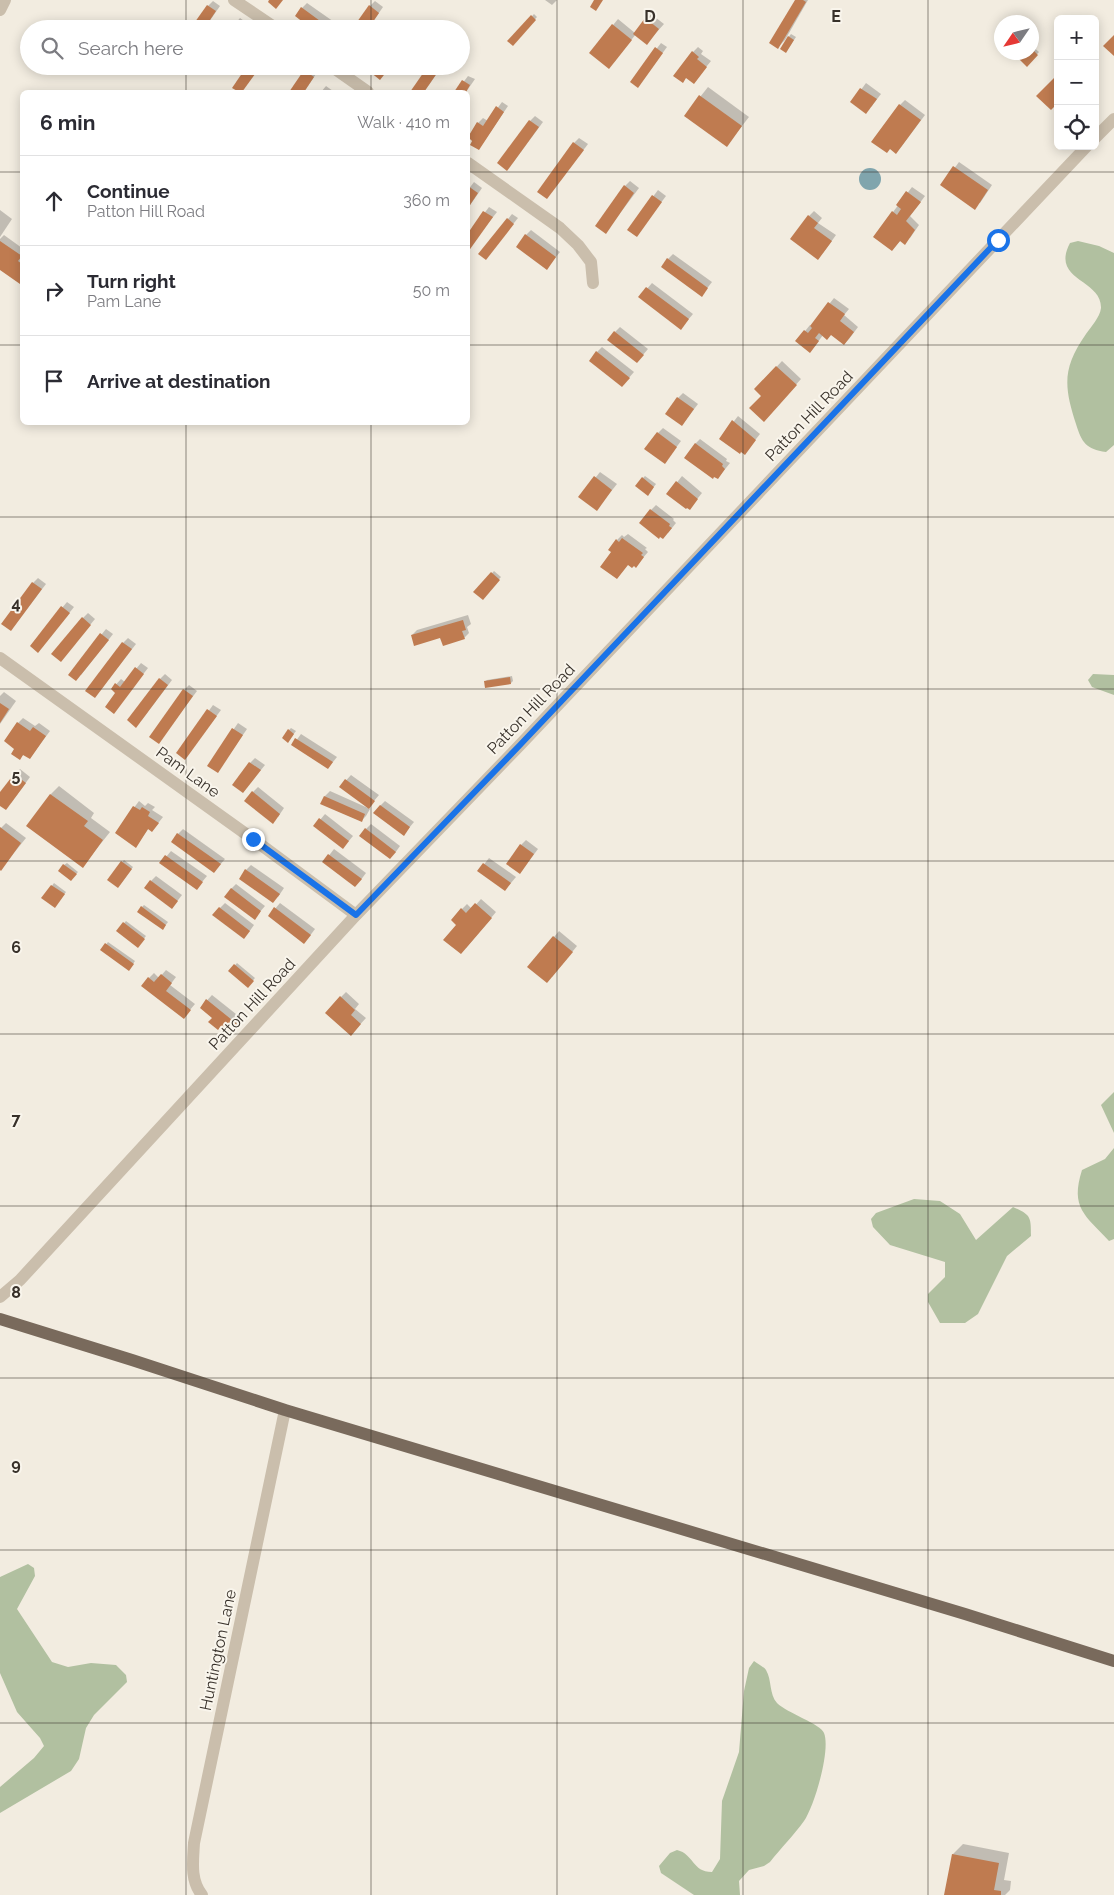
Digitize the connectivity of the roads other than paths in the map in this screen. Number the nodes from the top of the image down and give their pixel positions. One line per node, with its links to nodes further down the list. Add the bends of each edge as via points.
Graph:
1 (5, 0): 3 (street)
2 (234, 0): 4 (street)
3 (0, 10)
4 (264, 20)
5 (344, 75): 6 (street)
6 (365, 90)
7 (1114, 119): 8 (street)
8 (1099, 134)
9 (1083, 150): 13 (street, Patton Hill Road)
10 (470, 164): 11 (street, via 560,228 578,245 591,262)
11 (593, 283)
12 (0, 658): 13 (street, Pam Lane)
13 (356, 915): 14 (street, Patton Hill Road, via 20,1280)
14 (0, 1296)
15 (0, 1319): 16 (main road)
16 (285, 1410): 17 (main road); 18 (street, Huntington Lane, via 194,1842 194,1879)
17 (1114, 1661)
18 (202, 1895)

